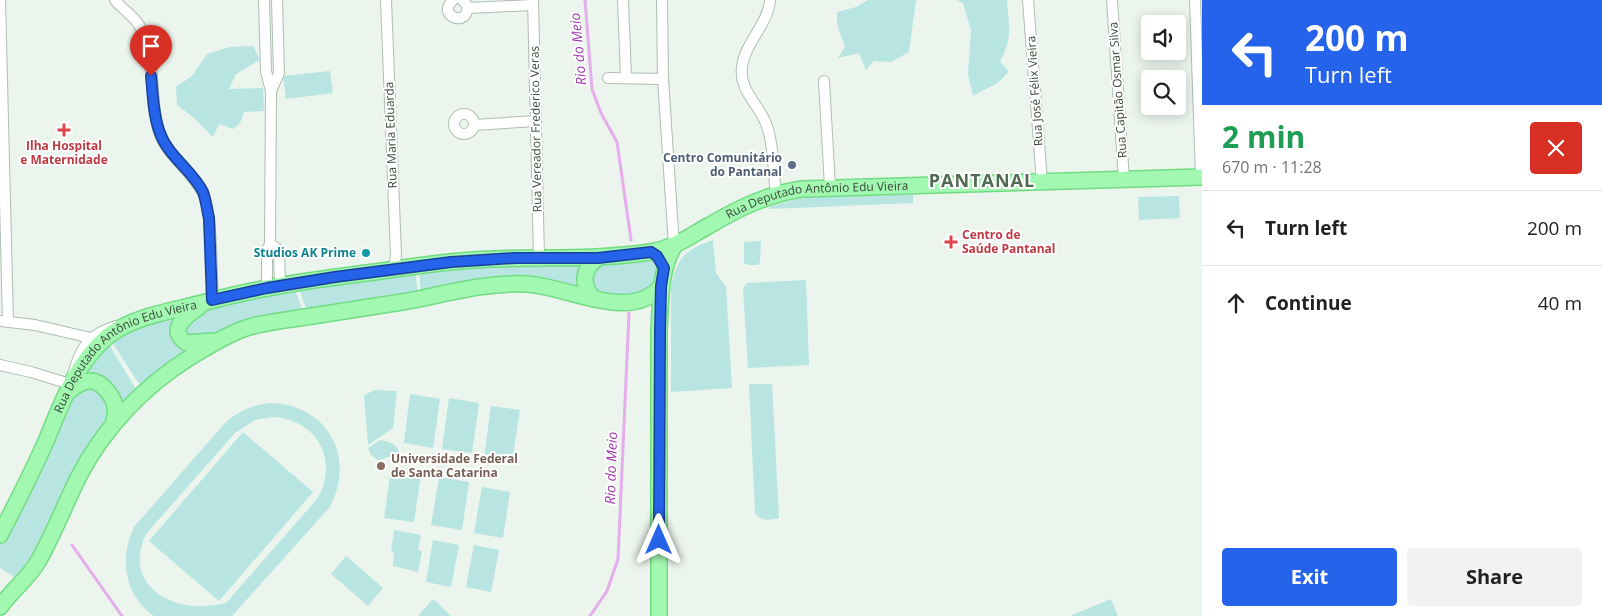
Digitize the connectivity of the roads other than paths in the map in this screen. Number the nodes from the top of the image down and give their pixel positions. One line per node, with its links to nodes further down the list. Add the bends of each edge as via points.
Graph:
1 (0, 0): 38 (street)
2 (115, 0): 37 (street, via 139,24 146,41 160,133 202,192 209,218)
3 (264, 0): 19 (street, via 266,71)
4 (277, 0): 19 (street, via 279,73)
5 (386, 0): 32 (street, Rua Maria Eduarda)
6 (453, 0): 14 (street, via 448,7 451,16 457,19 464,17)
7 (623, 0): 16 (street)
8 (662, 0): 17 (street)
9 (770, 0): 26 (street, via 765,18 745,55 742,79 769,132)
10 (1028, 0): 24 (street, Rua José Félix Vieira)
11 (1112, 0): 23 (street, Rua Capitão Osmar Silva)
12 (1195, 0): 22 (street)
13 (533, 2): 14 (street); 20 (street, Rua Vereador Frederico Veras)
14 (465, 4)
15 (608, 78): 16 (street)
16 (626, 78): 17 (street)
17 (663, 79): 27 (street)
18 (824, 82): 25 (street)
19 (271, 91): 34 (street, via 270,244 279,250)
20 (536, 121): 21 (street); 29 (street, Rua Vereador Frederico Veras)
21 (474, 125)
22 (1202, 177): 23 (main road, Rua Deputado Antônio Edu Vieira)
23 (1124, 180): 24 (main road, Rua Deputado Antônio Edu Vieira)
24 (1042, 182): 25 (main road, Rua Deputado Antônio Edu Vieira)
25 (830, 187): 26 (main road, Rua Deputado Antônio Edu Vieira)
26 (776, 194): 27 (main road, Rua Deputado Antônio Edu Vieira, via 741,208)
27 (674, 246): 28 (main road, Rua Deputado Antônio Edu Vieira); 31 (main road)
28 (651, 252): 30 (main road); 31 (main road)
29 (539, 258): 30 (main road, Rua Deputado Antônio Edu Vieira); 32 (main road, Rua Deputado Antônio Edu Vieira, via 468,260)
30 (598, 258): 35 (main road, via 587,269 585,280 587,291)
31 (664, 268): 33 (main road)
32 (394, 269): 34 (main road, Rua Deputado Antônio Edu Vieira)
33 (661, 286): 36 (main road); 40 (main road)
34 (273, 287): 37 (main road, Rua Deputado Antônio Edu Vieira)
35 (594, 299): 36 (main road); 42 (main road, via 535,285 497,285 268,322 245,328)
36 (640, 300): 40 (main road, via 649,307)
37 (210, 301): 39 (main road, Rua Deputado Antônio Edu Vieira); 42 (main road, via 182,320 178,327 179,336 187,343 195,344)
38 (4, 321): 41 (street)
39 (132, 322): 41 (street, via 102,331); 44 (main road, Rua Deputado Antônio Edu Vieira, via 113,332 96,347)
40 (660, 331): 48 (main road)
41 (91, 338): 44 (street, via 81,354)
42 (223, 339): 45 (main road, via 159,379)
43 (0, 365): 44 (street)
44 (68, 389): 45 (main road, via 90,380 98,382 112,397); 46 (main road, Rua Deputado Antônio Edu Vieira, via 22,494)
45 (114, 423): 47 (main road, via 86,463 38,562)
46 (0, 535)
47 (0, 607)
48 (659, 616)

